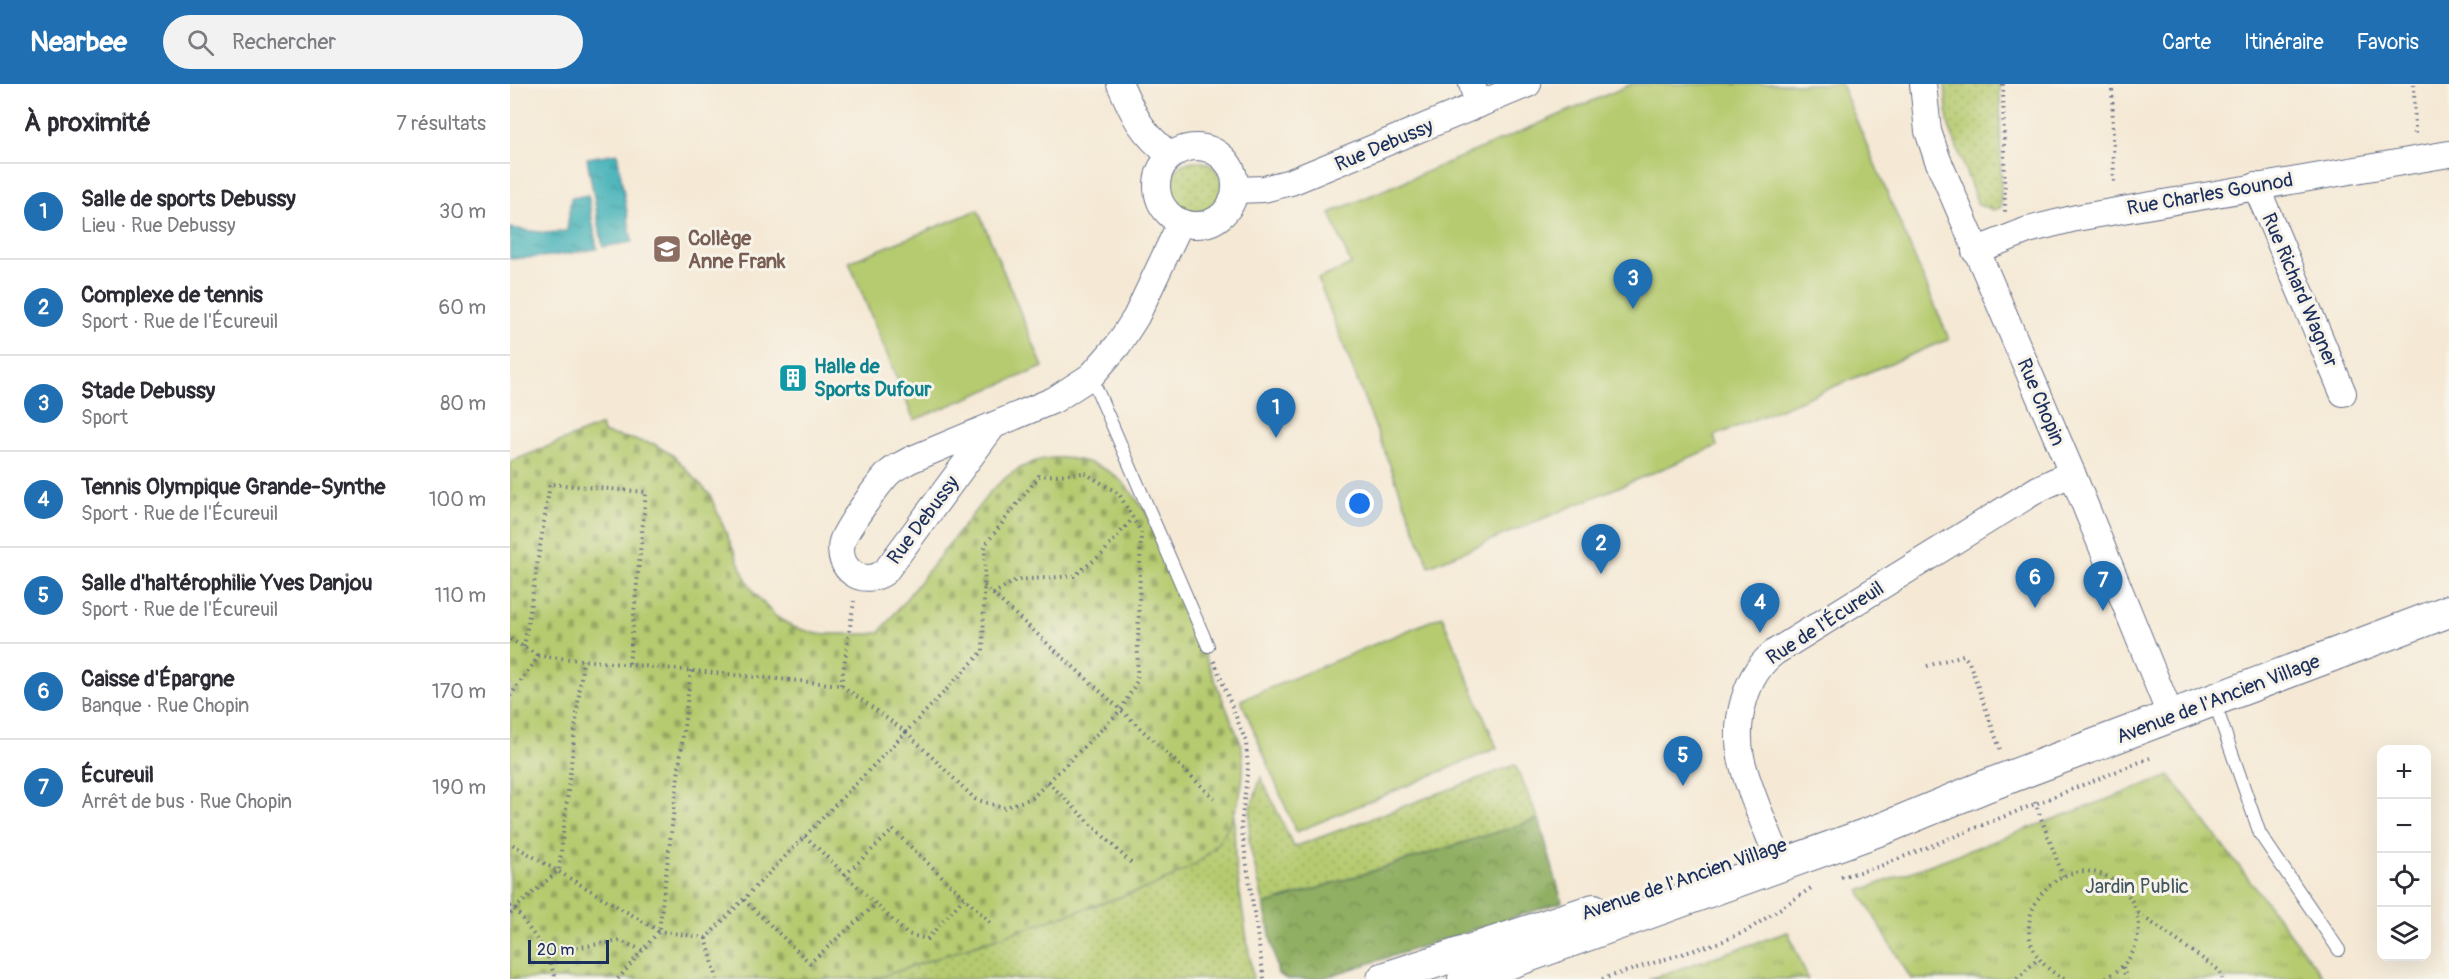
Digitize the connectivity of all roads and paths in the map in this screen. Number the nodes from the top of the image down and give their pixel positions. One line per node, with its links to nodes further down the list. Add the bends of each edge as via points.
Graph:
1 (1120, 84): 9 (street, via 1140,127)
2 (1528, 84): 7 (street, Rue Debussy)
3 (1923, 84): 16 (street, Rue Chopin, via 1932,144)
4 (2003, 84): 15 (path, via 2005,211)
5 (2112, 84): 13 (path)
6 (2414, 84): 10 (path)
7 (1475, 95): 12 (street, Rue Debussy, via 1292,182)
8 (2449, 154): 10 (street, Rue Charles Gounod)
9 (1171, 156): 12 (street, via 1189,147 1215,151 1230,164); 14 (street, via 1159,172 1157,192 1165,210)
10 (2415, 159): 11 (street, Rue Charles Gounod)
11 (2256, 186): 13 (street, Rue Charles Gounod); 18 (street, Rue Richard Wagner)
12 (1236, 190): 14 (street, via 1229,208 1214,221 1201,225)
13 (2114, 211): 15 (street, Rue Charles Gounod)
14 (1181, 222): 17 (street, Rue Debussy, via 1136,317)
15 (2012, 236): 16 (street, Rue Charles Gounod)
16 (1975, 250): 20 (street, Rue Chopin)
17 (1091, 375): 19 (street, Rue Debussy, via 1054,400); 27 (lane)
18 (2343, 393)
19 (993, 426): 22 (street, Rue Debussy, via 885,572 872,578); 22 (street, Rue Debussy, via 899,466 884,479 842,540 842,558 847,569)
20 (2072, 474): 38 (street, Rue Chopin); 47 (street, Rue de l'Écureuil, via 2028,495 1775,652 1759,666 1746,694 1740,745)
21 (1133, 518): 23 (path, via 1119,494 1085,473 1039,476 985,544); 24 (path, via 1102,554 1074,576 1016,580); 37 (path, via 1141,532 1137,681)
22 (858, 577): 34 (path)
23 (984, 586): 24 (path); 39 (path, via 983,651)
24 (993, 594): 37 (path)
25 (2449, 610): 36 (street, Avenue de l'Ancien Village)
26 (510, 639): 28 (path)
27 (1208, 646): 72 (path, via 1246,742 1241,825)
28 (525, 647): 29 (path); 31 (path, via 550,484 646,492)
29 (539, 656): 30 (path); 35 (path)
30 (584, 660): 31 (path); 49 (path)
31 (628, 664): 33 (path)
32 (1927, 666): 41 (path, via 1963,655 1969,662 2002,755 2013,752)
33 (692, 670): 34 (path); 62 (path)
34 (841, 685): 39 (path)
35 (510, 696)
36 (2214, 701): 38 (street, Avenue de l'Ancien Village); 65 (lane, via 2260,834)
37 (1121, 710): 42 (path); 43 (path)
38 (2171, 717): 41 (street, Avenue de l'Ancien Village)
39 (906, 732): 42 (path, via 975,799 1003,808 1032,798); 45 (path)
40 (2158, 755): 44 (path)
41 (2022, 773): 44 (path); 47 (street, Avenue de l'Ancien Village, via 1909,819)
42 (1048, 782): 48 (path)
43 (1214, 798)
44 (2036, 804): 51 (path); 52 (path, via 1878,867)
45 (805, 836): 50 (path); 55 (path)
46 (510, 843): 49 (path)
47 (1777, 857): 73 (street, Avenue de l'Ancien Village); 74 (street, Avenue de l'Ancien Village)
48 (1133, 865)
49 (559, 870): 58 (path); 62 (path)
50 (845, 875): 54 (path, via 893,830); 56 (path)
51 (2063, 876): 60 (path, via 2081,872 2100,874 2116,882 2130,896); 67 (path, via 2038,897 2031,912 2030,936)
52 (1833, 879)
53 (1815, 885): 75 (path, via 1745,932)
54 (964, 898): 56 (path, via 927,939 907,934); 61 (path)
55 (744, 900): 56 (path, via 810,963); 63 (path)
56 (876, 904)
57 (510, 906): 58 (path)
58 (515, 909): 59 (path); 66 (path)
59 (510, 913)
60 (2137, 913): 68 (path, via 2137,942); 80 (path, via 2220,971)
61 (990, 922)
62 (659, 931): 63 (path); 64 (path)
63 (706, 938): 71 (path)
64 (642, 950): 66 (path, via 620,941); 70 (path)
65 (2338, 950)
66 (546, 952): 69 (path)
67 (2038, 959): 76 (path); 77 (path)
68 (2123, 967): 78 (path); 79 (path)
69 (556, 979)
70 (618, 979)
71 (717, 979)
72 (1264, 979)
73 (1383, 979)
74 (1464, 979)
75 (1602, 979)
76 (2017, 979)
77 (2064, 979)
78 (2102, 979)
79 (2126, 979)
80 (2222, 979)

